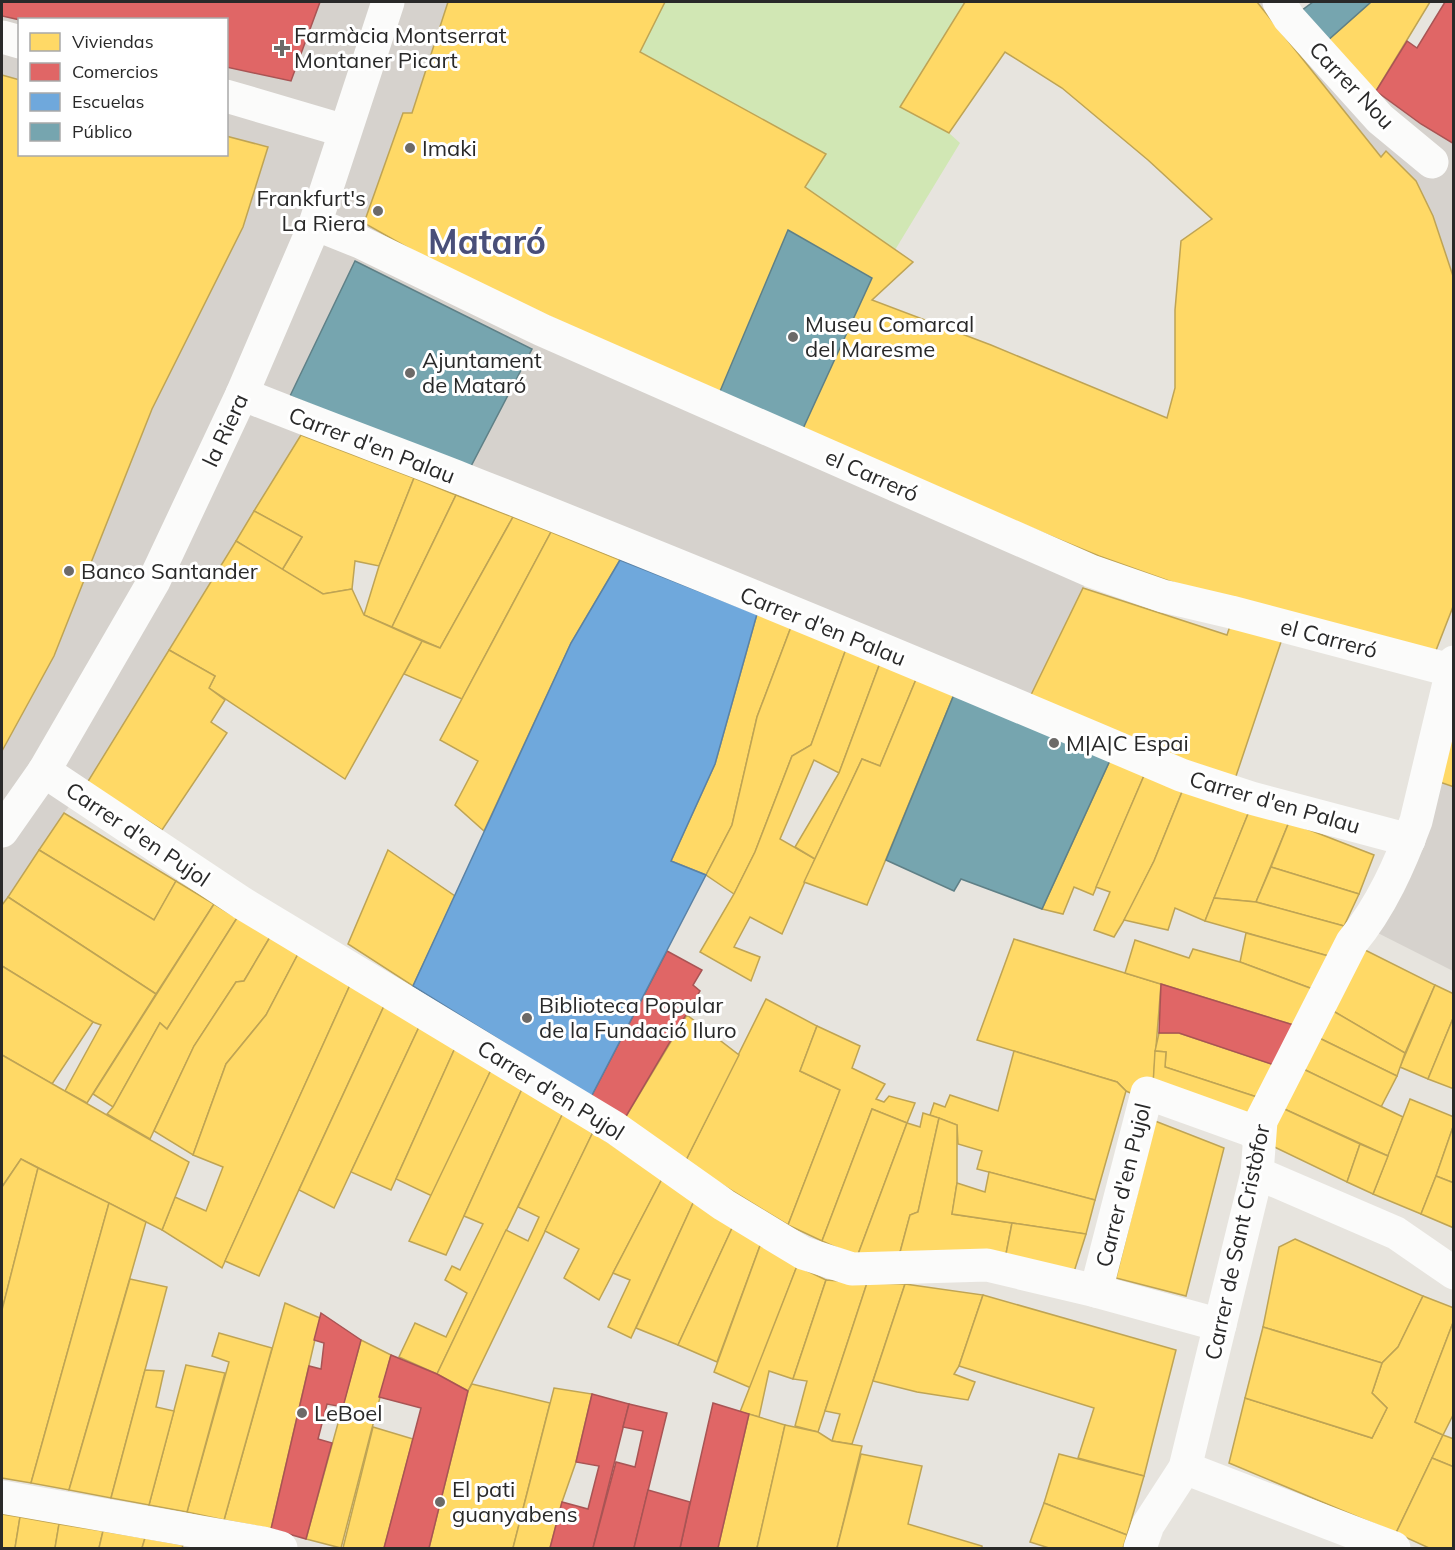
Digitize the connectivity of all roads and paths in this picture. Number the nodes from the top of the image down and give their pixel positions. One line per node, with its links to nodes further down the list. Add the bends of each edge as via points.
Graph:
1 (388, 2): 6 (street, la Riera)
2 (1278, 2): 7 (street, Carrer Nou, via 1380,119)
3 (2, 38): 4 (street)
4 (18, 42)
5 (228, 97): 6 (street)
6 (345, 132): 8 (street, la Riera)
7 (1432, 162)
8 (315, 224): 9 (street, la Riera); 10 (street, el Carreró, via 542,330 1091,572 1163,596)
9 (242, 394): 11 (street, la Riera, via 154,581); 13 (street, Carrer d'en Palau, via 759,599 1181,775)
10 (1452, 666): 13 (street, Carrer de Sant Cristòfor)
11 (44, 771): 12 (street, la Riera); 17 (street, Carrer d'en Pujol, via 242,903 615,1128 724,1205 804,1254 852,1269 987,1265)
12 (2, 831)
13 (1409, 840): 14 (street, Carrer de Sant Cristòfor, via 1389,885 1352,942 1261,1122)
14 (1259, 1138): 15 (street, Carrer de Sant Cristòfor); 17 (street, Carrer d'en Pujol, via 1250,1130 1146,1093)
15 (1257, 1173): 16 (street, via 1396,1233); 18 (street, Carrer de Sant Cristòfor)
16 (1454, 1273)
17 (1096, 1291): 18 (street, Carrer d'en Pujol)
18 (1220, 1325): 19 (street, Carrer de Sant Cristòfor)
19 (1185, 1468): 22 (street, Carrer de Sant Cristòfor, via 1148,1525); 23 (street)
20 (2, 1497): 21 (street)
21 (281, 1548)
22 (1140, 1548)
23 (1394, 1548)

